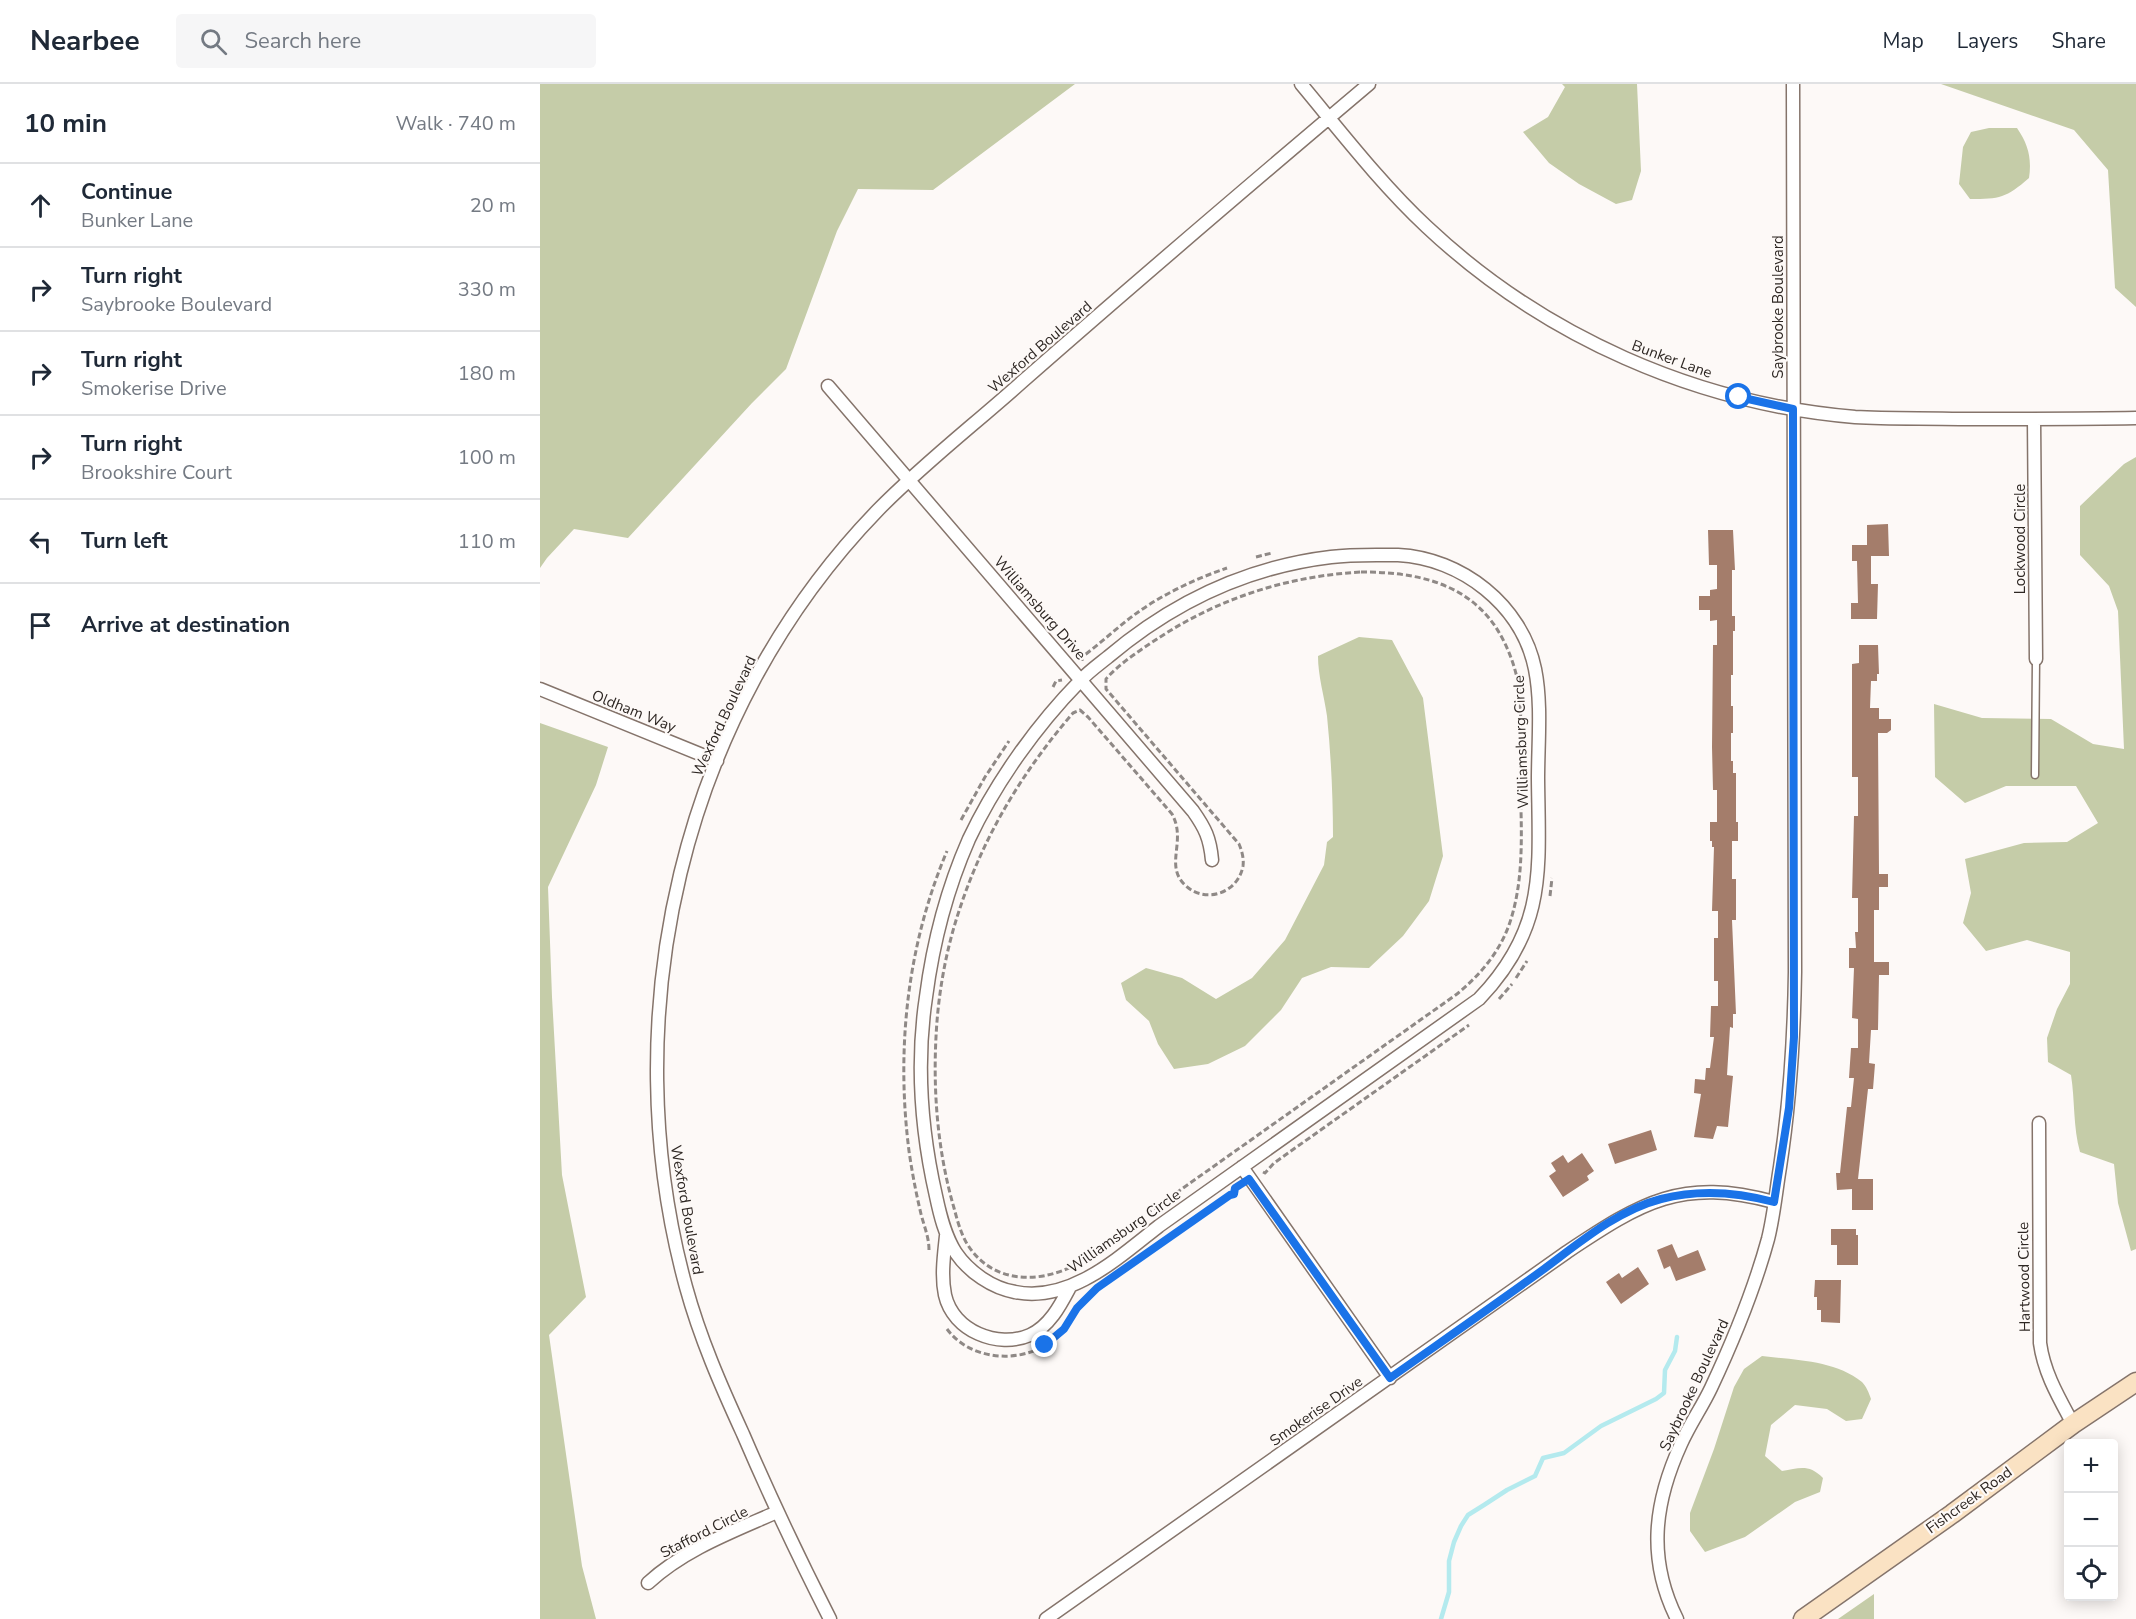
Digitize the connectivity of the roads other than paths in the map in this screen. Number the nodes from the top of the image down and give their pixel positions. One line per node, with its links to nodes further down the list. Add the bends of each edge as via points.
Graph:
1 (1301, 84): 4 (street, Bunker Lane)
2 (1369, 84): 4 (street, Wexford Boulevard)
3 (1793, 84): 6 (street, Saybrooke Boulevard)
4 (1329, 118): 6 (street, Bunker Lane, via 1428,228 1474,268 1537,311 1588,341 1680,380); 9 (street, Wexford Boulevard)
5 (828, 386): 9 (street, Williamsburg Drive)
6 (1793, 409): 8 (street, Bunker Lane, via 1878,418); 18 (street, Saybrooke Boulevard, via 1794,1037 1789,1108)
7 (2136, 418): 8 (street, Bunker Lane)
8 (2034, 419): 10 (street, Lockwood Circle)
9 (910, 480): 11 (street, Williamsburg Drive); 13 (street, Wexford Boulevard, via 840,553 788,624 748,693)
10 (2036, 659): 14 (lane)
11 (1081, 680): 15 (street, Williamsburg Drive, via 1193,811 1206,829); 17 (street, Williamsburg Circle, via 1178,606 1236,580 1331,557 1398,555 1440,562 1484,588 1508,612 1535,669 1537,882 1529,920 1511,960 1479,999); 19 (street, Williamsburg Circle, via 1023,749 989,801 951,886 937,936 925,1000 921,1103 931,1174)
12 (540, 689): 13 (street, Oldham Way)
13 (717, 761): 24 (street, Wexford Boulevard, via 683,860 662,970 657,1038 660,1146 675,1239 697,1320)
14 (2035, 775)
15 (1212, 860)
16 (2039, 1123): 23 (street, Hartwood Circle, via 2040,1343 2044,1367)
17 (1242, 1167): 20 (street, Williamsburg Circle); 21 (street)
18 (1774, 1202): 21 (street, Smokerise Drive, via 1730,1193 1696,1192 1659,1199 1638,1208 1567,1252); 28 (street, Saybrooke Boulevard, via 1768,1236 1736,1334 1704,1405 1682,1442 1660,1504 1658,1558 1666,1594)
19 (946, 1232): 20 (street, Williamsburg Circle, via 967,1266 1000,1288 1036,1294); 20 (street, via 945,1296 952,1313 986,1338 1011,1340 1030,1335 1058,1310)
20 (1070, 1287)
21 (1390, 1378): 27 (street, Smokerise Drive)
22 (2136, 1382): 23 (main road, Fishcreek Road)
23 (2073, 1424): 29 (main road, Fishcreek Road)
24 (777, 1512): 25 (street, Stafford Circle, via 682,1557); 26 (street, Wexford Boulevard)
25 (648, 1583)
26 (830, 1619)
27 (1046, 1619)
28 (1677, 1619)
29 (1803, 1619)

